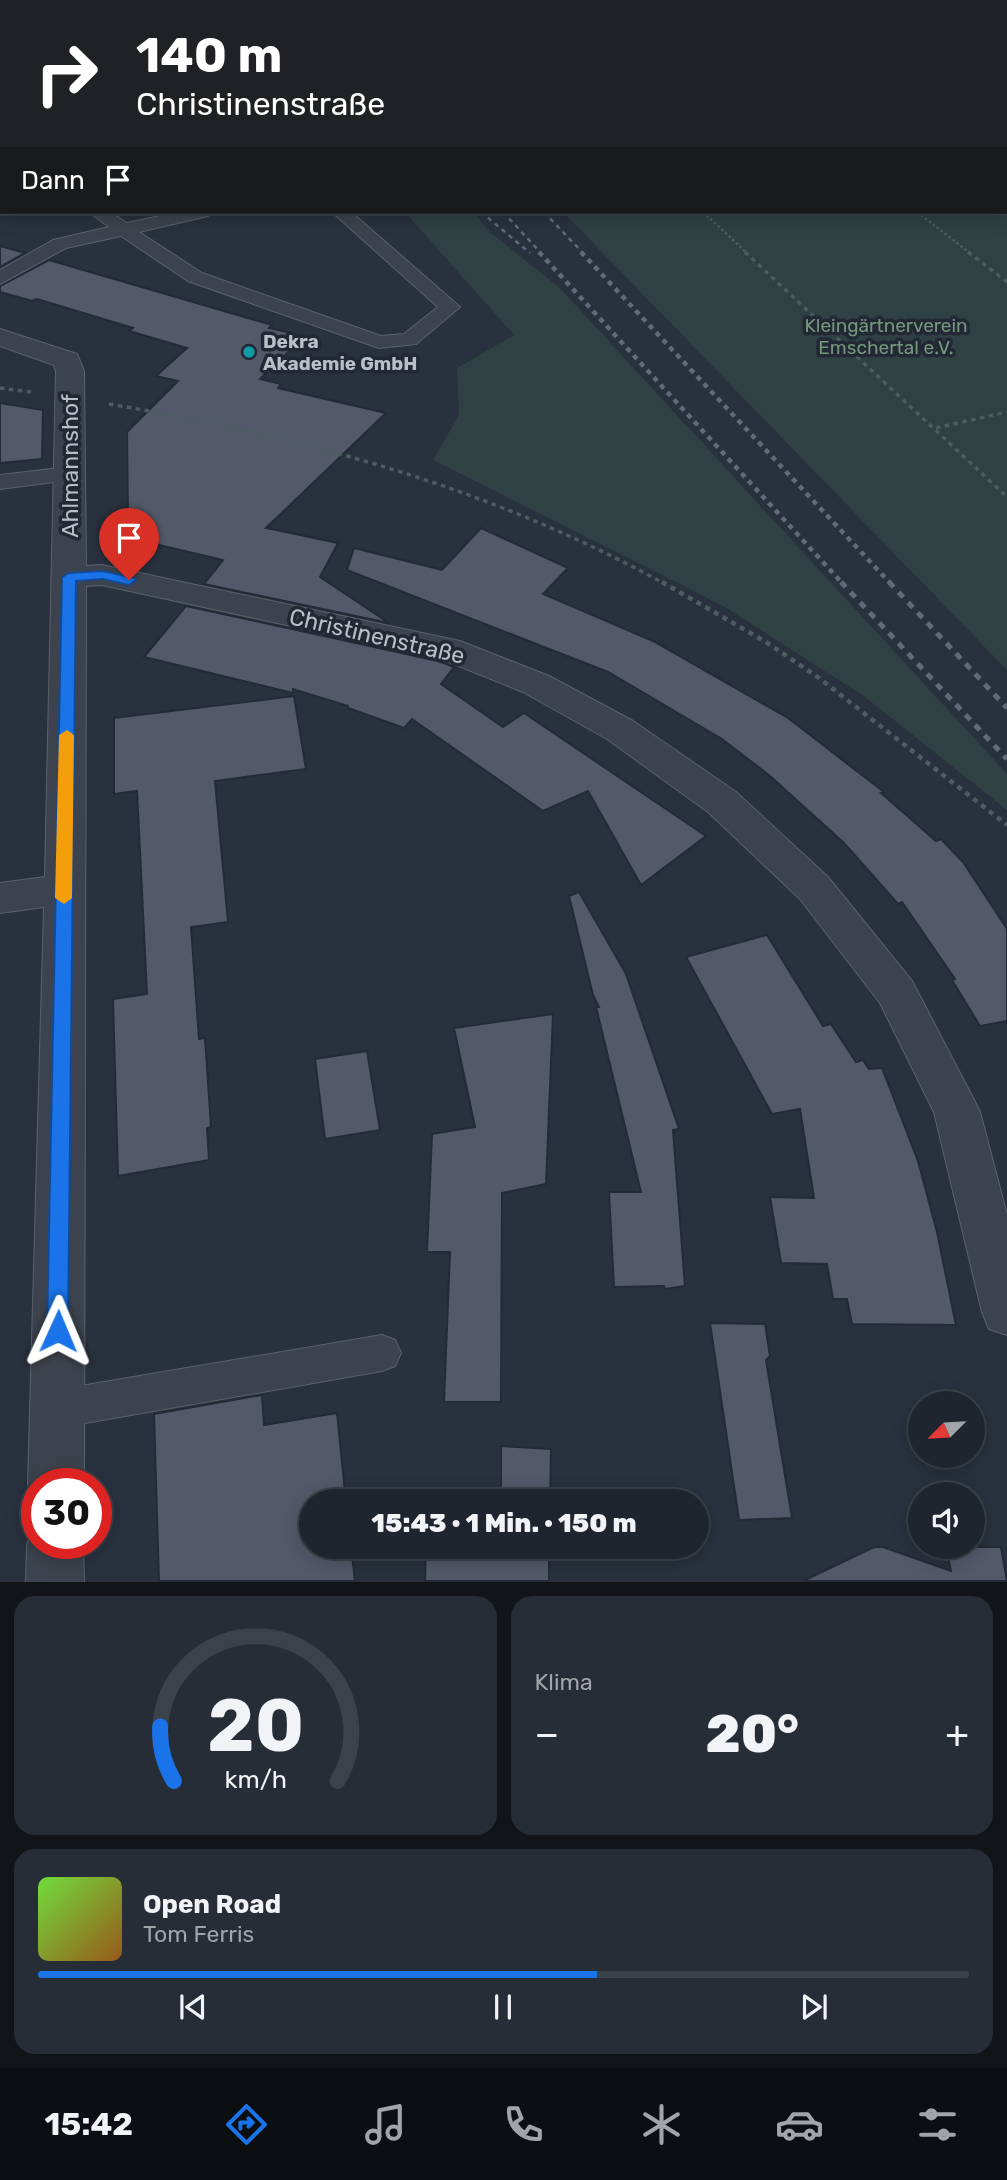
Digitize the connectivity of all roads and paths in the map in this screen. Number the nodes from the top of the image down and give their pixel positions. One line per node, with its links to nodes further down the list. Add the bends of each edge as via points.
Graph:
1 (101, 214): 6 (lane)
2 (193, 214): 6 (lane)
3 (343, 214): 6 (lane, via 450,307 409,340 379,342 195,277)
4 (705, 214): 13 (path)
5 (920, 214): 8 (path)
6 (122, 230): 7 (lane, via 60,244)
7 (0, 278)
8 (1007, 282)
9 (0, 337): 11 (street, Ahlmannshof, via 67,360)
10 (0, 388): 11 (path)
11 (69, 398): 14 (street, Ahlmannshof); 18 (path, via 227,425 358,457 520,515 605,553 702,604 820,679)
12 (1007, 412): 13 (path)
13 (935, 428): 16 (path)
14 (69, 474): 15 (lane); 17 (street, Ahlmannshof)
15 (0, 482)
16 (1007, 497)
17 (69, 577): 19 (street, Ahlmannshof); 21 (street, Christinenstraße, via 103,575 448,649 536,684 620,730 722,802 814,888 897,993 957,1112)
18 (1007, 825)
19 (64, 889): 20 (street); 23 (street, Ahlmannshof)
20 (0, 898)
21 (1007, 1312)
22 (382, 1353): 23 (lane)
23 (57, 1409): 24 (street, Ahlmannshof)
24 (56, 1468)
25 (55, 1559): 26 (street)
26 (55, 1581)

